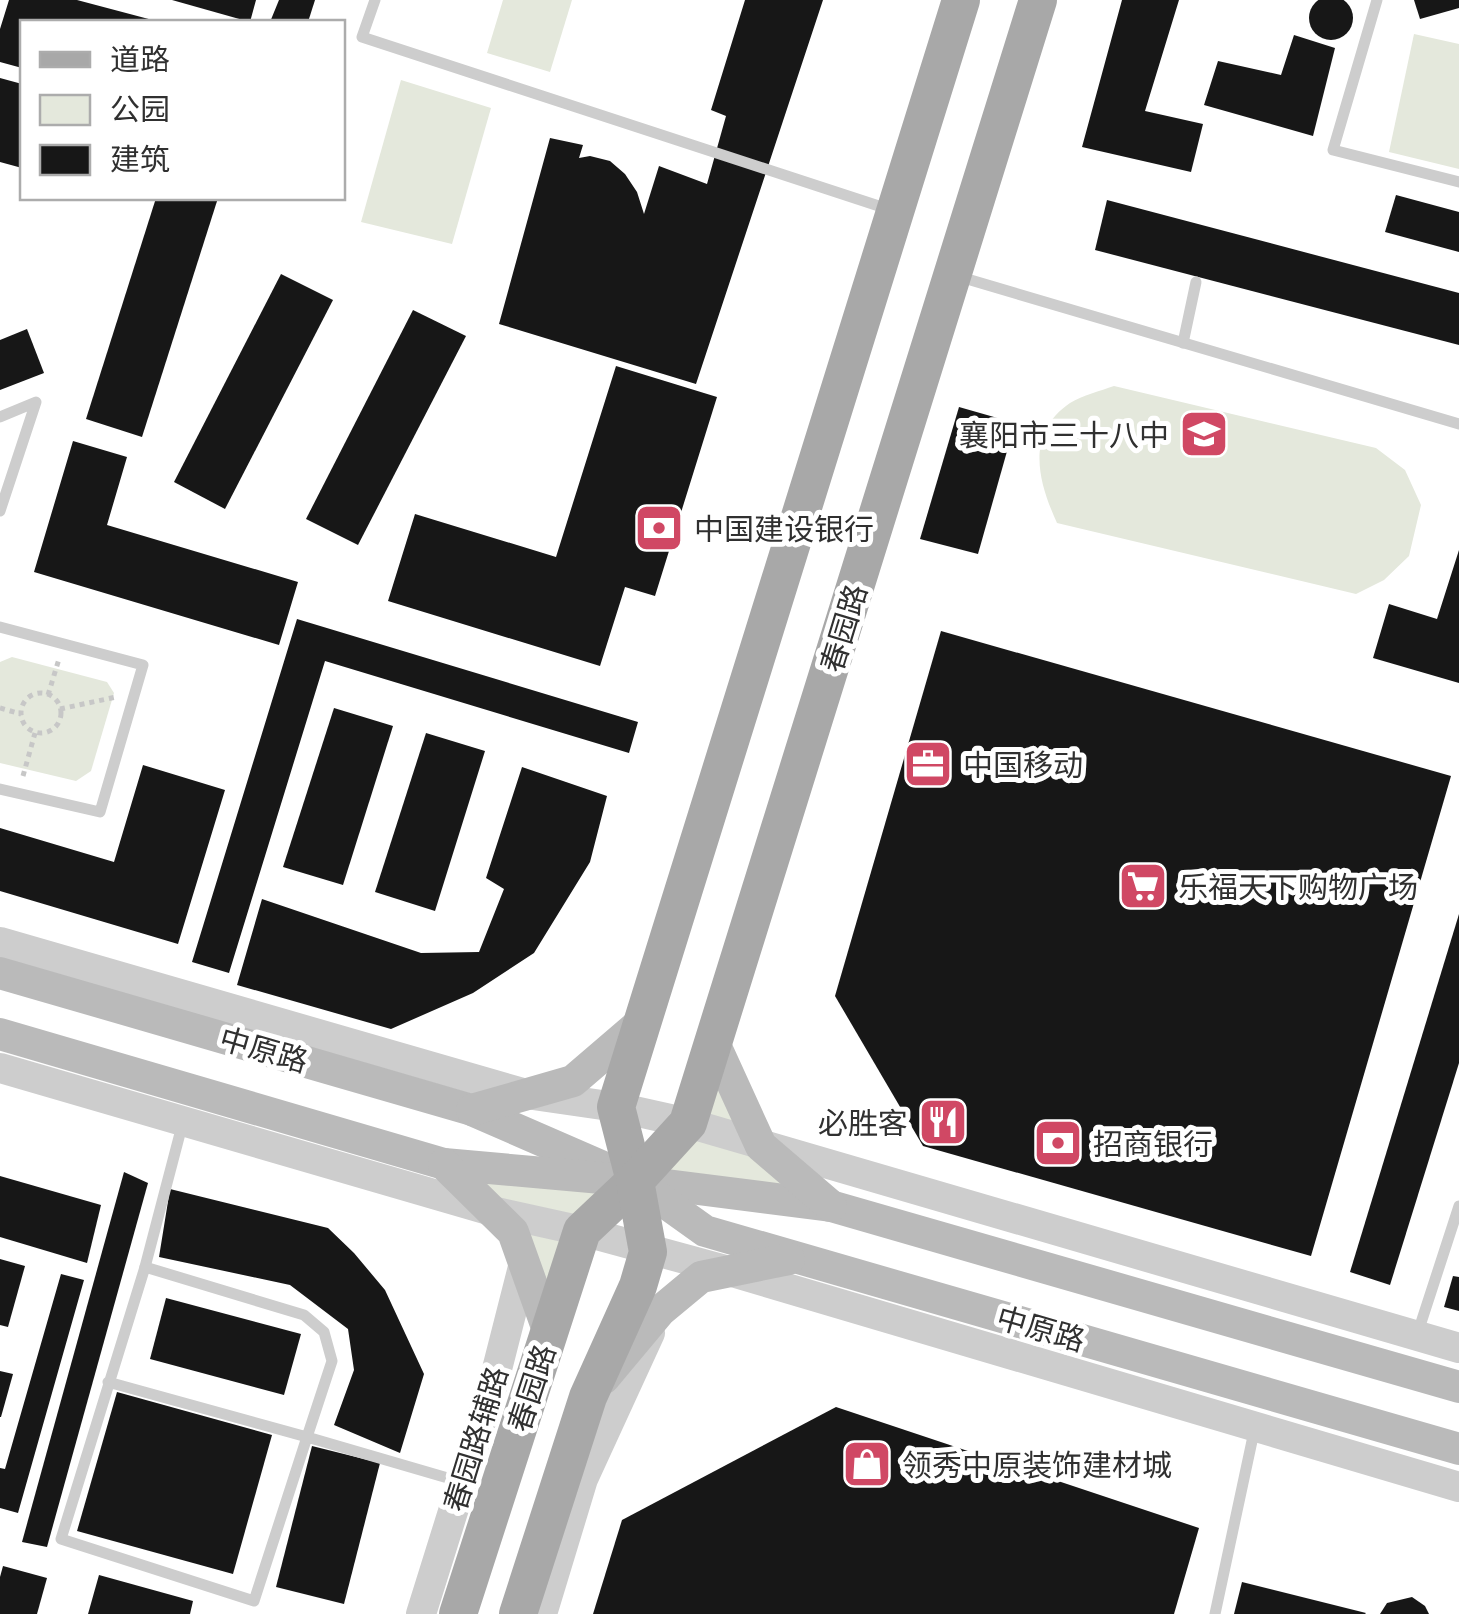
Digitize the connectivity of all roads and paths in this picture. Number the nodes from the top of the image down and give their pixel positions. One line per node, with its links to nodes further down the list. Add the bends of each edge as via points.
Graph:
1 (375, 0): 6 (lane, via 362,38)
2 (962, 0): 6 (main road)
3 (1038, 0): 7 (main road, 春园路)
4 (1377, 0): 5 (lane, via 1333,150)
5 (1459, 182)
6 (896, 212): 25 (main road)
7 (952, 275): 9 (lane); 27 (main road, 春园路)
8 (1196, 282): 9 (lane)
9 (1183, 343): 11 (lane)
10 (0, 417): 12 (lane, via 36,402)
11 (1459, 424)
12 (0, 511)
13 (0, 627): 14 (lane)
14 (64, 644): 15 (lane, via 144,665); 16 (path)
15 (135, 693): 18 (path); 22 (lane, via 100,812)
16 (48, 695): 18 (path); 19 (path, via 29,696)
17 (0, 708): 19 (path)
18 (60, 709): 20 (path, via 54,727)
19 (21, 714): 20 (path)
20 (35, 732): 22 (path)
21 (0, 788): 22 (lane)
22 (18, 793)
23 (0, 942): 29 (street)
24 (0, 973): 31 (main road, 中原路)
25 (644, 1020): 29 (main road, via 572,1080); 30 (main road)
26 (0, 1034): 35 (main road, 中原路)
27 (714, 1043): 33 (main road, 春园路); 34 (main road)
28 (0, 1068): 32 (street)
29 (526, 1094): 30 (street); 31 (main road)
30 (616, 1107): 33 (street); 36 (main road, 春园路)
31 (472, 1110): 36 (main road, 中原路)
32 (183, 1121): 39 (street); 44 (lane)
33 (688, 1124): 34 (street); 36 (main road, 春园路)
34 (760, 1146): 37 (main road); 48 (street)
35 (444, 1164): 36 (main road, 中原路); 39 (main road)
36 (635, 1181): 37 (main road, 中原路); 40 (main road, 春园路); 41 (main road, 春园路); 42 (main road, 中原路, via 705,1231)
37 (831, 1206): 51 (main road, 中原路)
38 (1459, 1206): 48 (lane)
39 (492, 1211): 40 (street); 43 (main road, via 513,1232)
40 (582, 1231): 41 (street); 47 (main road, 春园路)
41 (648, 1252): 45 (street); 52 (main road, 春园路)
42 (797, 1257): 45 (main road); 55 (main road, 中原路)
43 (524, 1264): 47 (main road); 56 (street, 春园路辅路)
44 (145, 1267): 50 (lane); 54 (lane, via 304,1314 324,1332 332,1361)
45 (730, 1271): 46 (main road, via 701,1277); 53 (street)
46 (660, 1311): 52 (main road); 61 (street, via 584,1479)
47 (549, 1333): 59 (main road, 春园路)
48 (1417, 1336): 49 (street)
49 (1459, 1348)
50 (108, 1382): 54 (lane); 54 (lane, via 61,1539 254,1601)
51 (1459, 1387)
52 (588, 1397): 60 (main road, 春园路)
53 (1255, 1427): 57 (street); 62 (lane)
54 (307, 1437): 56 (lane)
55 (1459, 1449)
56 (462, 1482): 58 (street, 春园路辅路)
57 (1459, 1487)
58 (422, 1614)
59 (458, 1614)
60 (518, 1614)
61 (542, 1614)
62 (1215, 1614)

